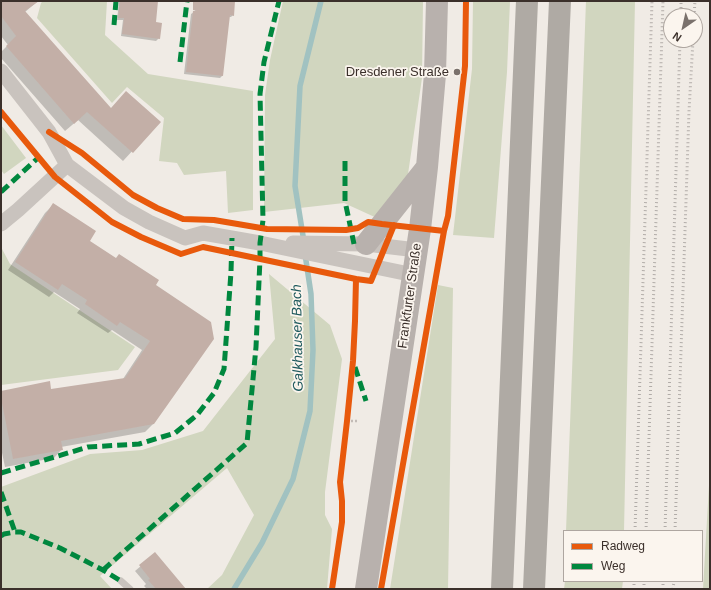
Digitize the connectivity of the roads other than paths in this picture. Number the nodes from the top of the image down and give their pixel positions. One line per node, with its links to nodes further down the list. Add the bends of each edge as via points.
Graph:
1 (437, 1): 6 (main road, Frankfurter Straße, via 435,74)
2 (527, 1): 15 (highway)
3 (560, 1): 16 (highway)
4 (1, 71): 5 (street, via 49,132)
5 (67, 165): 7 (street); 8 (street, via 124,208 185,238 203,233)
6 (427, 167): 9 (main road); 10 (main road, Frankfurter Straße)
7 (1, 224)
8 (260, 243): 9 (street); 11 (street)
9 (357, 244): 10 (street)
10 (417, 250): 11 (main road, Frankfurter Straße)
11 (414, 275): 14 (main road, Frankfurter Straße)
12 (121, 581): 13 (lane)
13 (130, 589)
14 (366, 589)
15 (502, 589)
16 (534, 589)

